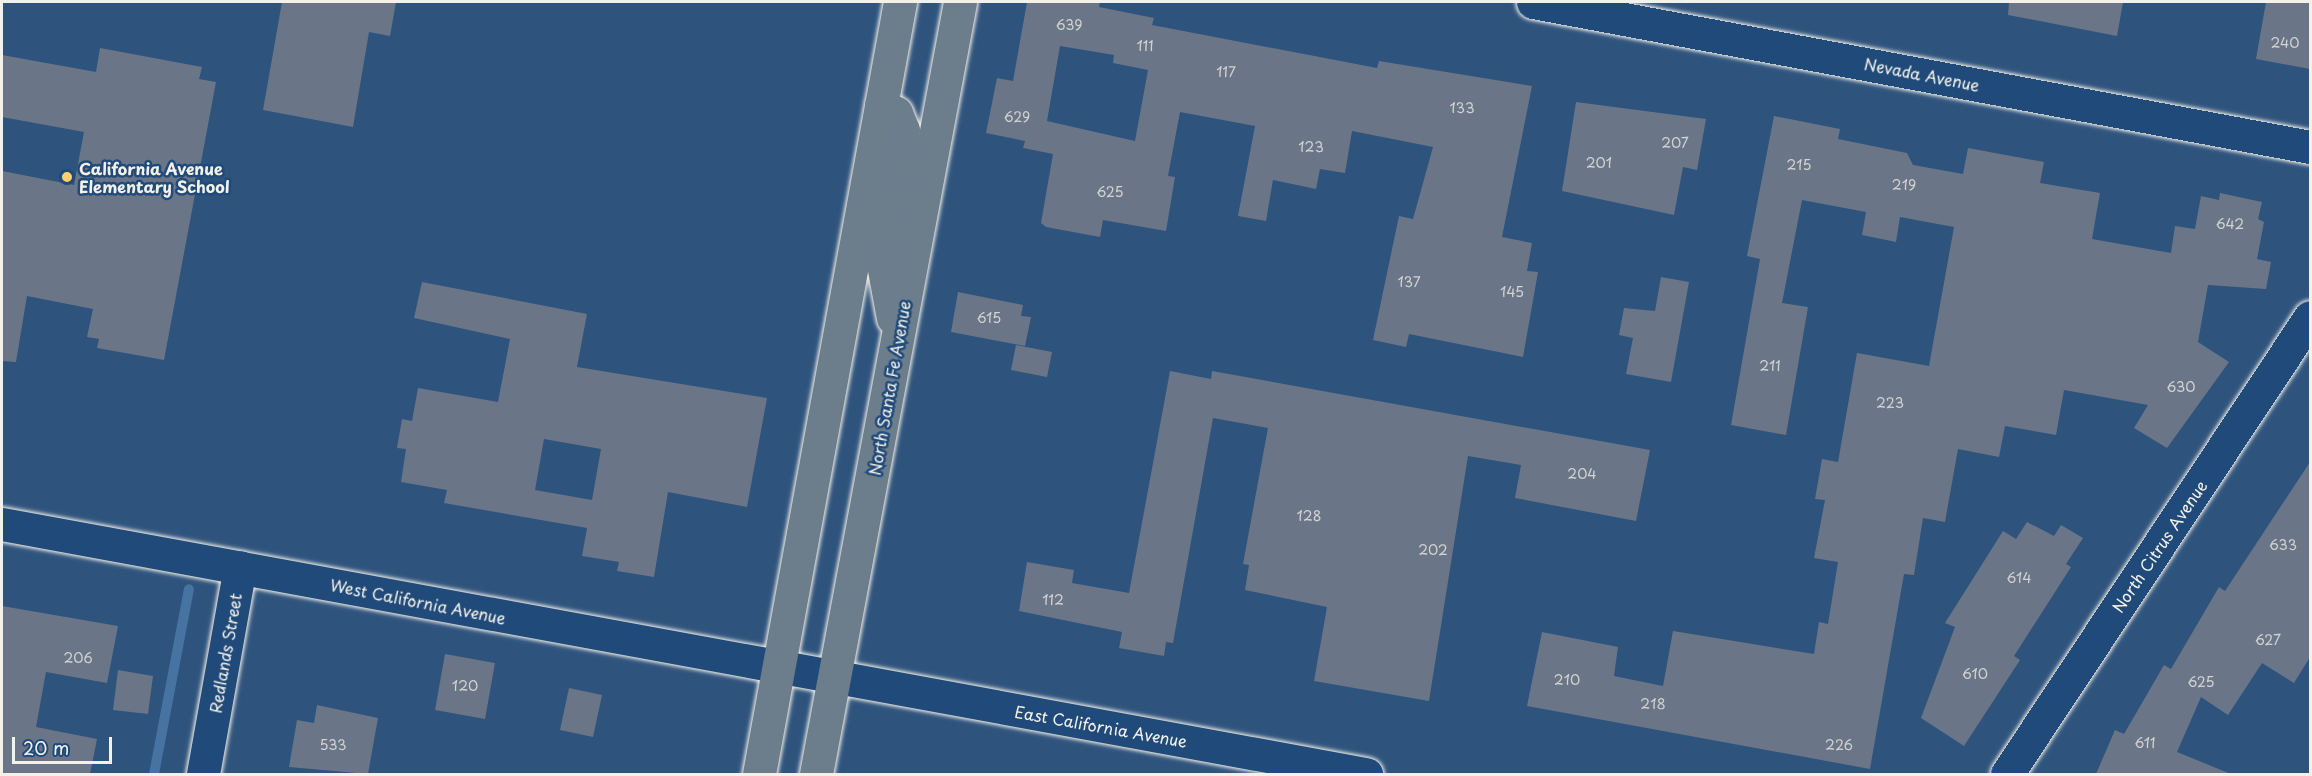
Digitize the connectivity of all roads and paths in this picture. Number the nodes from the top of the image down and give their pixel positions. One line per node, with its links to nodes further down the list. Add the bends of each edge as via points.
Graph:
1 (900, 2): 4 (main road)
2 (960, 2): 7 (main road, North Santa Fe Avenue)
3 (1533, 2): 5 (street, Nevada Avenue)
4 (881, 105): 7 (main road, via 896,113 903,130 882,259); 10 (main road)
5 (2310, 147)
6 (2310, 317): 16 (street, North Citrus Avenue)
7 (898, 343): 11 (main road, North Santa Fe Avenue)
8 (2, 524): 9 (street, West California Avenue)
9 (240, 567): 10 (street, West California Avenue); 12 (street, Redlands Street)
10 (780, 669): 11 (street, West California Avenue); 13 (main road)
11 (834, 680): 14 (main road, North Santa Fe Avenue); 15 (street, East California Avenue)
12 (203, 774)
13 (759, 774)
14 (816, 774)
15 (1366, 774)
16 (2007, 774)

